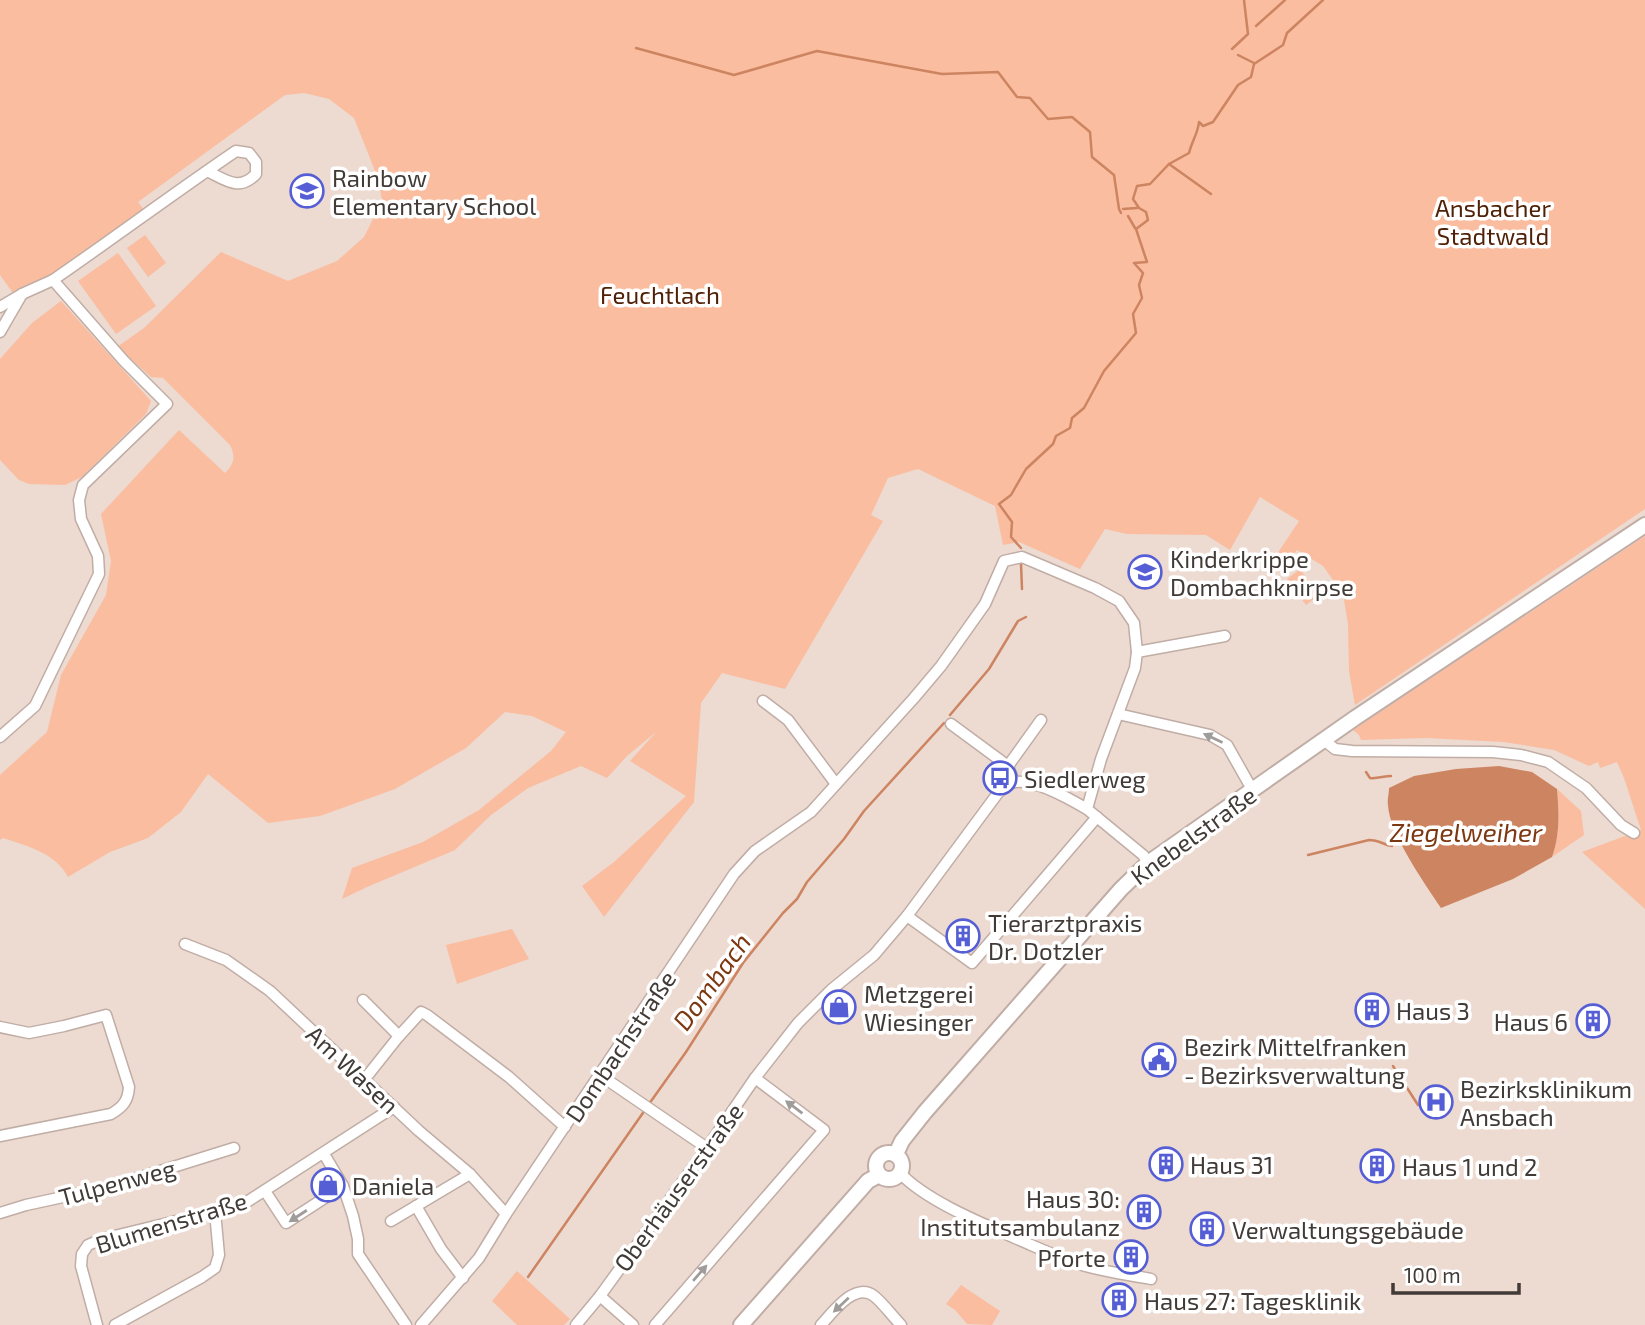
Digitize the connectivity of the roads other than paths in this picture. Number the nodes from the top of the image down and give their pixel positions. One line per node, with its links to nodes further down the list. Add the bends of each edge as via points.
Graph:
1 (207, 171): 1 (street, via 236,184 248,182 256,174 256,162 248,153 236,151); 2 (street)
2 (53, 280): 3 (street); 13 (street, via 167,404 83,485 81,519 98,556 99,574 35,706)
3 (22, 293): 4 (street); 5 (street)
4 (0, 307)
5 (0, 332)
6 (1645, 525): 14 (main road, Knebelstraße)
7 (1225, 636): 8 (street)
8 (1137, 652): 10 (street); 17 (street, Dombachstraße, via 1134,623 1119,601 1022,557 1004,561 985,604 941,666)
9 (763, 701): 17 (street, via 788,720)
10 (1118, 714): 18 (street, one-way to 10, via 1227,745 1210,735); 19 (street)
11 (1041, 720): 15 (street)
12 (951, 724): 15 (street)
13 (0, 737)
14 (1325, 741): 18 (main road, Knebelstraße); 21 (street, via 1335,749 1352,751 1493,752 1548,762 1586,788)
15 (1009, 766): 16 (street)
16 (1014, 782): 19 (street, via 1064,794); 23 (street, Oberhäuserstraße, via 987,806)
17 (836, 784): 28 (street, Dombachstraße, via 811,812 755,852 734,874)
18 (1253, 790): 22 (main road, Knebelstraße)
19 (1087, 809): 20 (street)
20 (1097, 817): 22 (street); 23 (street, via 972,963)
21 (1634, 833)
22 (1148, 863): 37 (main road, Knebelstraße, via 925,1112)
23 (907, 916): 29 (street, Oberhäuserstraße, via 874,955 797,1023)
24 (185, 944): 30 (street, Am Wasen, via 226,960 270,992)
25 (363, 1000): 27 (street)
26 (0, 1027): 33 (street, via 29,1033 106,1015 129,1087 122,1108 111,1114)
27 (399, 1036): 30 (street); 32 (street, via 421,1012 427,1015 509,1077)
28 (600, 1075): 32 (street, Dombachstraße); 35 (street)
29 (755, 1078): 35 (street, Oberhäuserstraße); 57 (street, Oberhäuserstraße, one-way to 29, via 824,1130)
30 (364, 1080): 31 (street, Am Wasen)
31 (394, 1107): 36 (street, Blumenstraße); 38 (street, Am Wasen)
32 (565, 1127): 46 (street, Dombachstraße)
33 (0, 1136)
34 (234, 1148): 44 (street, Tulpenweg, via 109,1187)
35 (708, 1149): 50 (street, Oberhäuserstraße)
36 (324, 1154): 41 (street); 42 (street, Blumenstraße)
37 (897, 1154): 39 (main road, via 902,1161); 40 (main road, via 879,1157)
38 (470, 1174): 43 (street); 46 (street, Am Wasen)
39 (901, 1174): 40 (main road, via 892,1180); 49 (street, via 937,1200 1063,1259)
40 (879, 1175): 58 (main road, via 868,1181)
41 (343, 1186): 42 (street, one-way to 42, via 286,1223); 53 (street, via 358,1254)
42 (265, 1191): 45 (street, Blumenstraße, via 242,1205)
43 (416, 1206): 47 (street); 48 (street)
44 (0, 1213)
45 (215, 1213): 51 (street, Blumenstraße, via 88,1245 81,1266); 52 (street, via 219,1255 215,1268)
46 (506, 1214): 48 (street, Dombachstraße)
47 (391, 1221)
48 (463, 1278): 54 (street, Dombachstraße)
49 (1151, 1279)
50 (600, 1296): 55 (street, Oberhäuserstraße); 56 (street, Oberhäuserstraße)
51 (97, 1325)
52 (116, 1325)
53 (406, 1325)
54 (421, 1325)
55 (576, 1325)
56 (633, 1325)
57 (655, 1325)
58 (741, 1325)
59 (821, 1325): 60 (street, one-way to 59, via 866,1292 846,1297)
60 (901, 1325)

